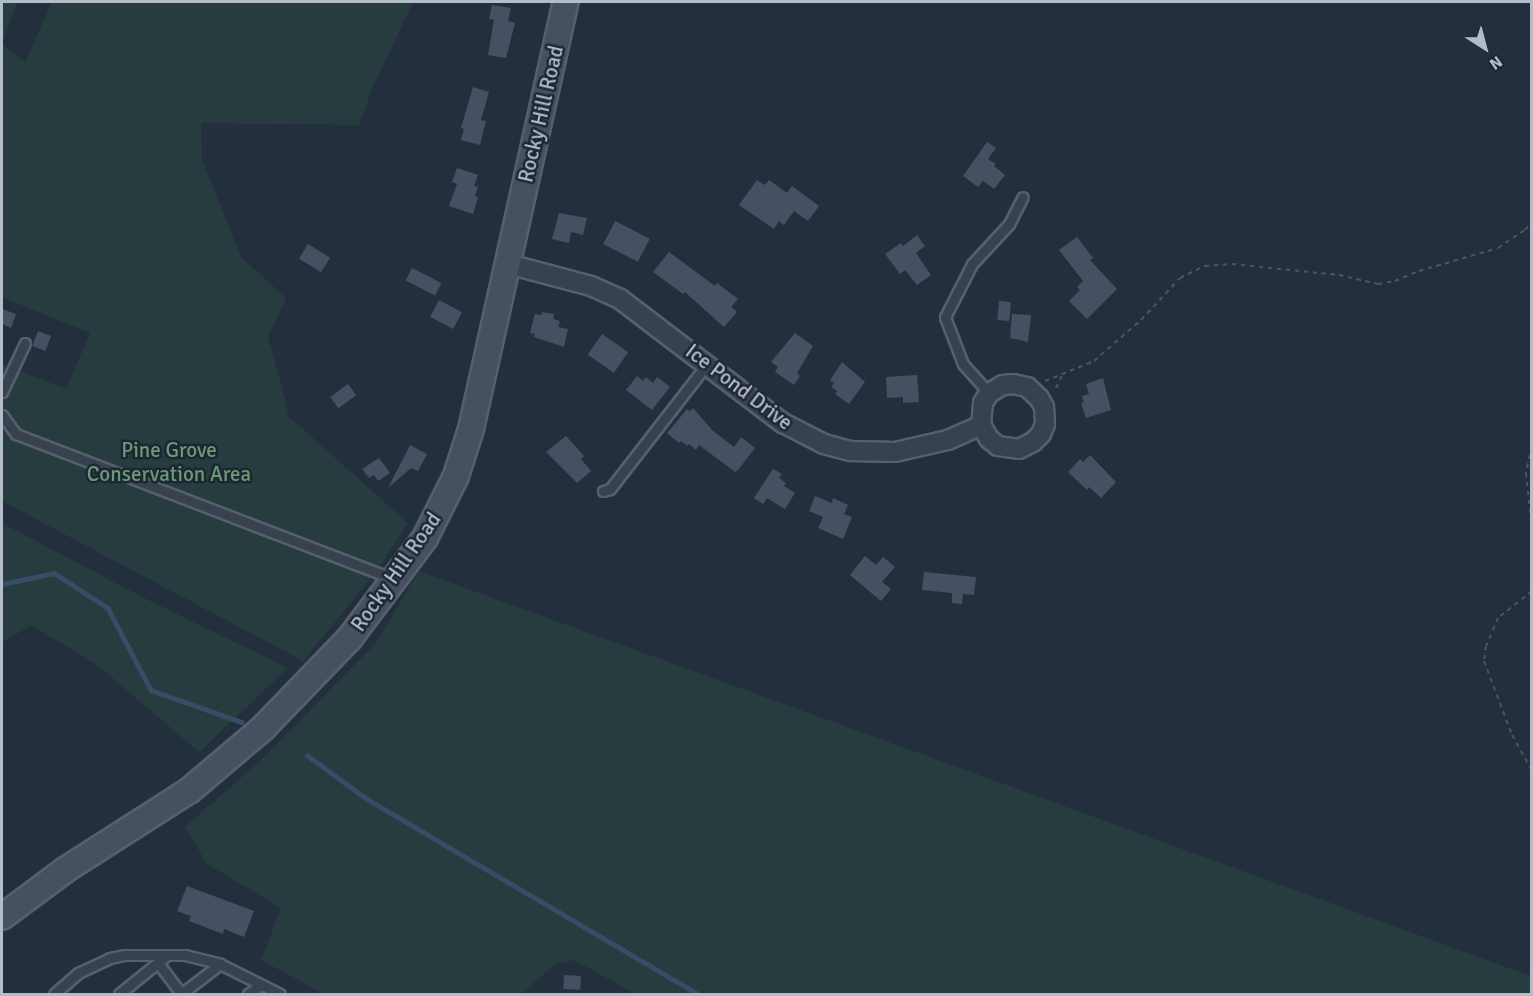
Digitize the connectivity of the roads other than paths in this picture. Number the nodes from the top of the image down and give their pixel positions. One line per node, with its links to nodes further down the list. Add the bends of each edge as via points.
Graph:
1 (566, 2): 3 (main road, Rocky Hill Road)
2 (1023, 197): 7 (lane, via 1009,224 972,264 945,317 963,364)
3 (508, 264): 5 (street, Ice Pond Drive, via 591,286 620,299); 11 (main road, Rocky Hill Road, via 462,460 436,518)
4 (25, 343): 6 (lane)
5 (706, 364): 9 (street, Ice Pond Drive, via 796,431 844,449 880,453 914,450); 10 (lane, via 610,489)
6 (2, 392)
7 (990, 393): 9 (street, via 981,408); 9 (street, via 1007,384 1027,387 1040,398 1045,413 1043,429 1034,442 1019,449 1003,448 989,439)
8 (2, 416): 11 (lane, via 16,435)
9 (981, 425)
10 (603, 491)
11 (396, 579): 12 (main road, Rocky Hill Road, via 326,665 219,767)
12 (2, 917)
13 (167, 955): 14 (lane); 15 (lane, via 185,955); 17 (lane, via 110,958 78,973)
14 (158, 963): 18 (lane); 19 (lane)
15 (220, 964): 16 (lane); 19 (lane)
16 (261, 985): 20 (lane); 21 (lane)
17 (54, 994)
18 (119, 994)
19 (181, 994)
20 (248, 994)
21 (280, 994)

